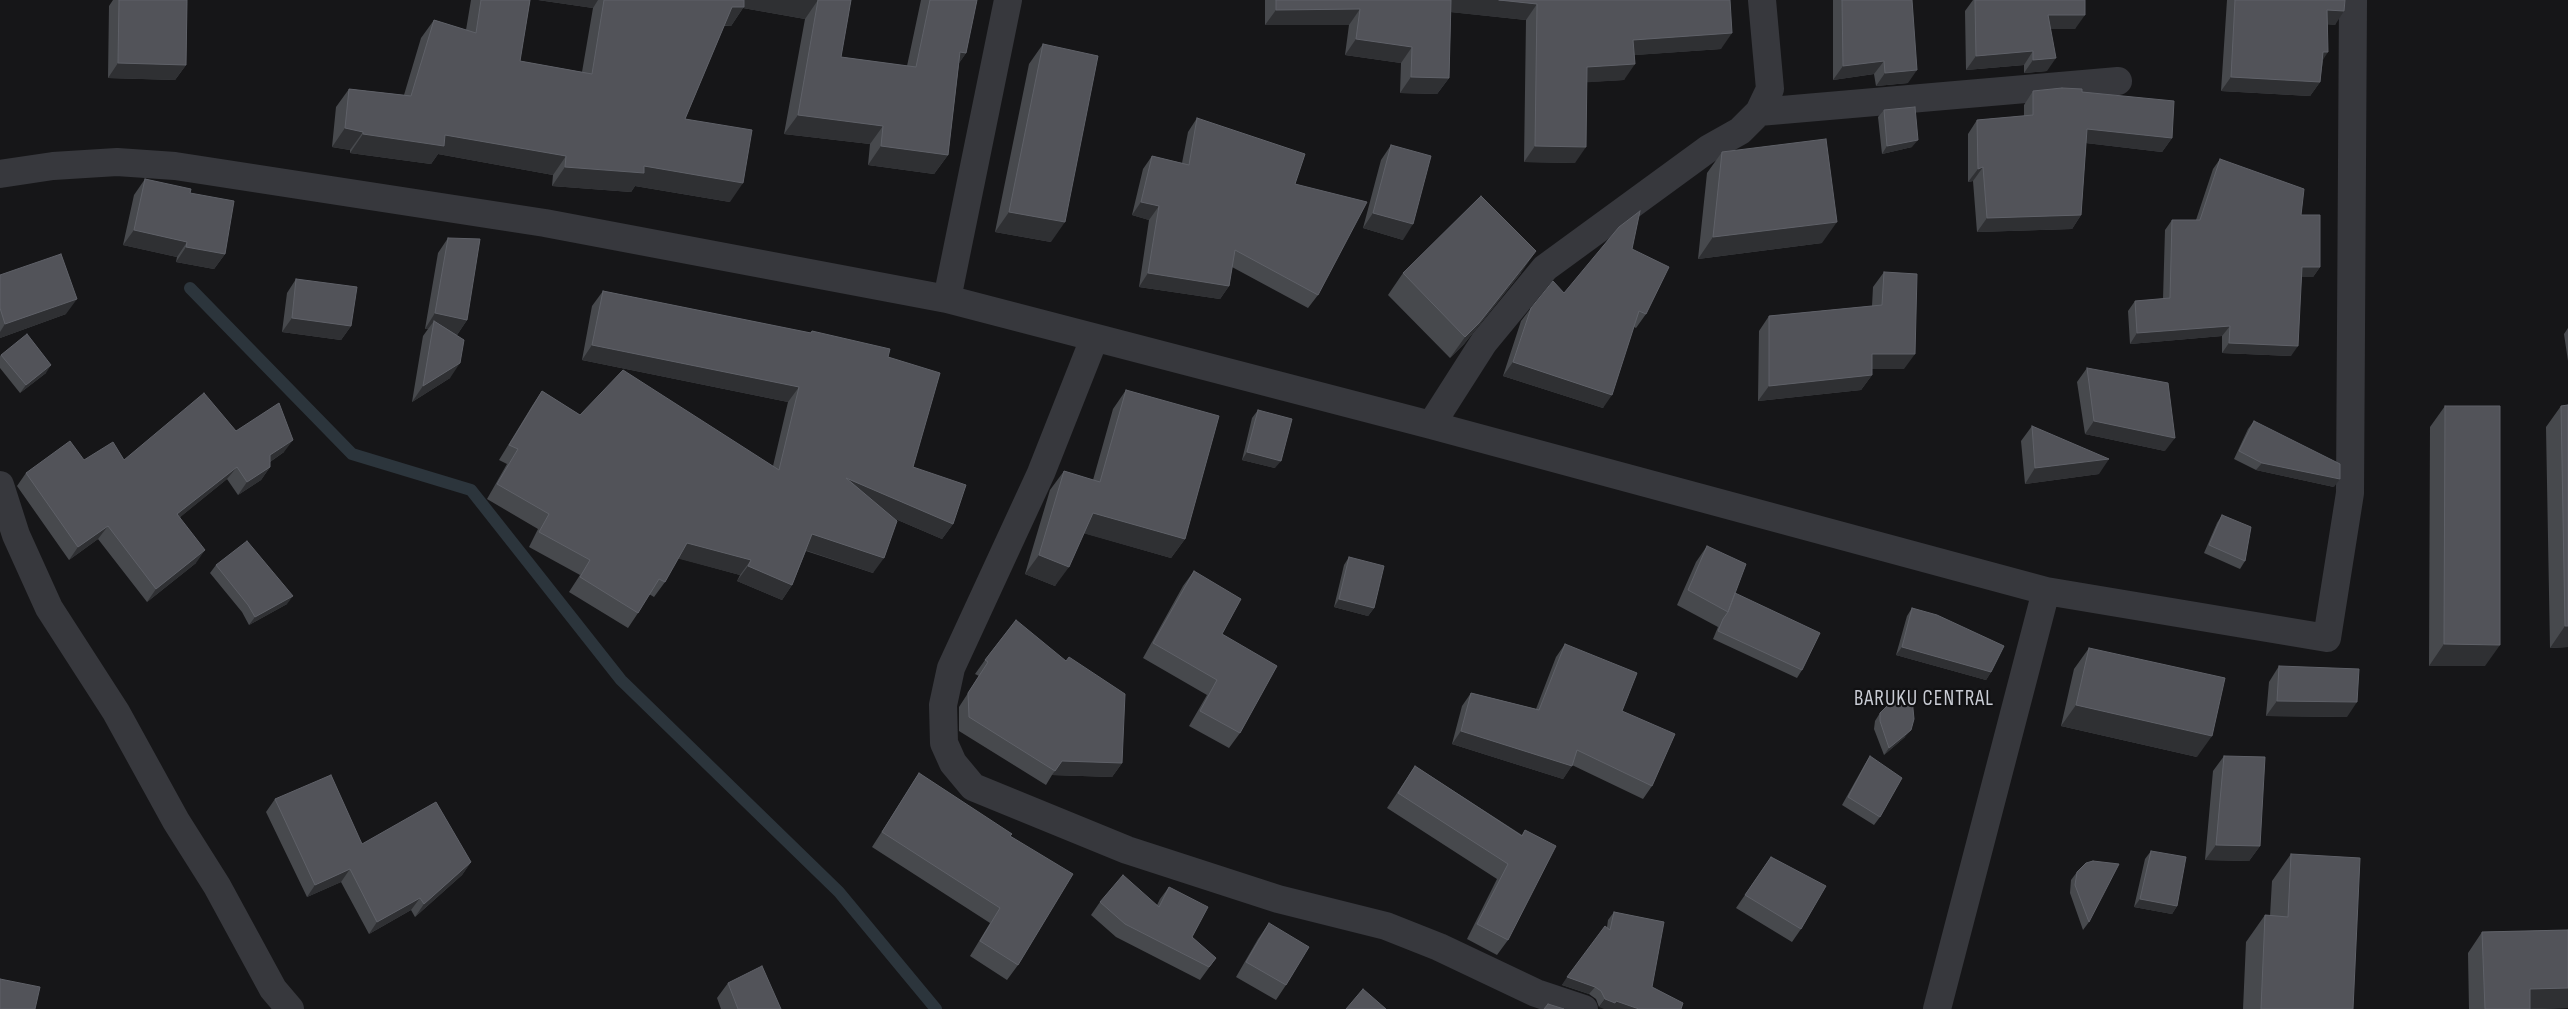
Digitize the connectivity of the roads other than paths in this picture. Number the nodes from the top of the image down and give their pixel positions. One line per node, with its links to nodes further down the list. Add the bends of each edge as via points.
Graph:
1 (1008, 0): 7 (street)
2 (1762, 0): 5 (street, via 1770,89)
3 (2353, 0): 11 (street, via 2350,493 2327,638)
4 (2118, 81): 5 (street)
5 (1759, 112): 9 (street, via 1740,131 1708,149 1545,268 1484,342)
6 (0, 174): 7 (street, via 53,166 117,162 176,166 545,222)
7 (947, 299): 8 (street)
8 (1094, 339): 9 (street); 13 (street, via 1041,473 951,668 943,706 944,743 953,763 973,787 1127,850 1278,900 1386,926 1439,946 1536,992)
9 (1431, 425): 11 (street)
10 (0, 485): 12 (street, via 16,535 49,608 116,712 273,989)
11 (2046, 591): 14 (street)
12 (290, 1009)
13 (1584, 1009)
14 (1937, 1009)

